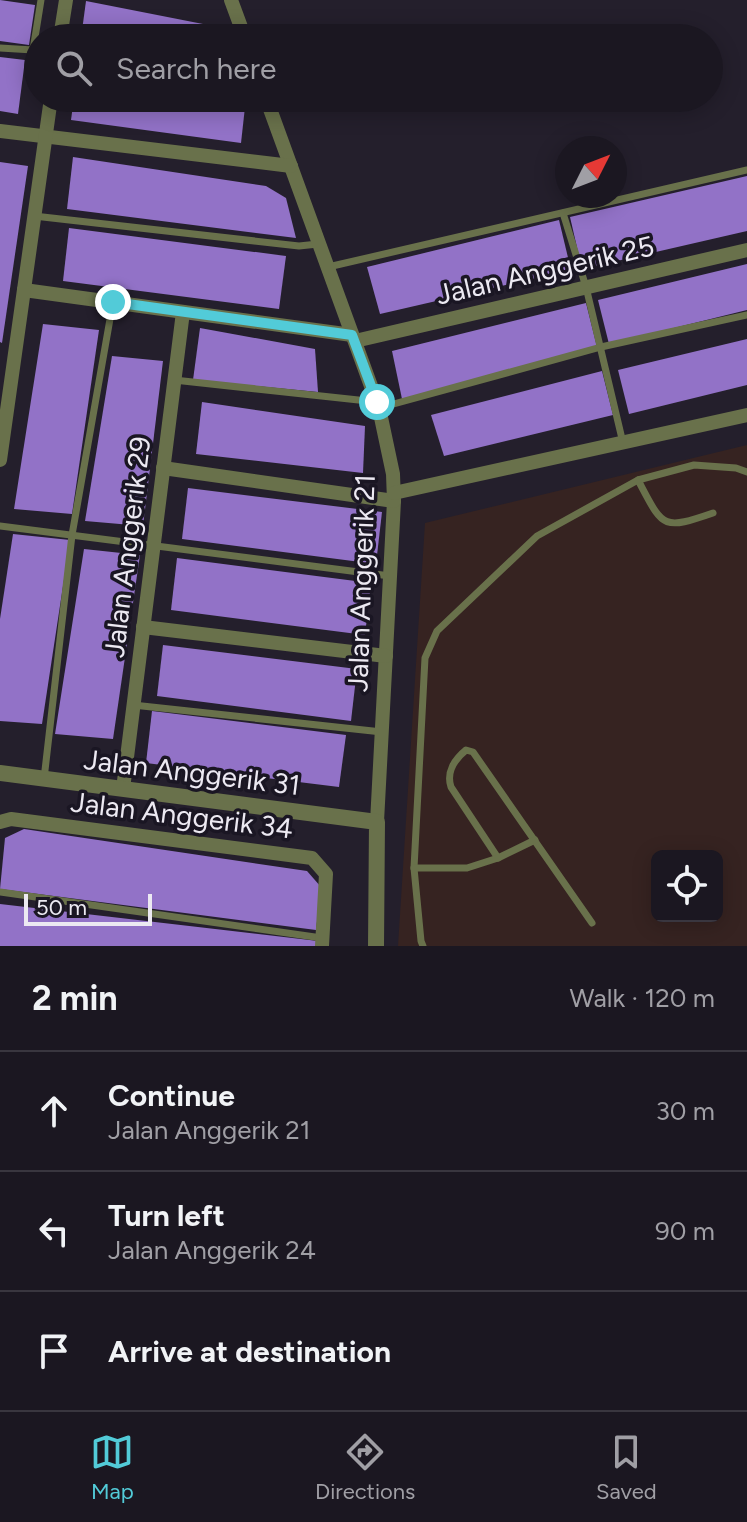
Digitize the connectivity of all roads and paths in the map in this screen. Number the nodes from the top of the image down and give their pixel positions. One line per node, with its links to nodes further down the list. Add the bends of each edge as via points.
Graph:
1 (41, 0): 4 (lane)
2 (66, 0): 5 (street)
3 (231, 0): 6 (street)
4 (37, 24)
5 (62, 24)
6 (240, 24)
7 (0, 48): 8 (lane)
8 (24, 49)
9 (49, 112): 12 (street)
10 (271, 112): 13 (street, Jalan Anggerik 21)
11 (0, 131): 12 (street)
12 (46, 137): 13 (street); 16 (street)
13 (291, 166): 17 (street, Jalan Anggerik 21)
14 (747, 170): 15 (lane)
15 (563, 213): 19 (lane); 20 (lane)
16 (34, 216): 17 (lane); 21 (street)
17 (319, 244): 19 (street, Jalan Anggerik 21)
18 (747, 250): 20 (street, Jalan Anggerik 25)
19 (328, 267): 25 (street, Jalan Anggerik 21)
20 (586, 287): 25 (street, Jalan Anggerik 25); 26 (lane)
21 (24, 290): 22 (street); 31 (street)
22 (113, 302): 23 (street); 38 (lane)
23 (183, 312): 25 (street); 27 (street, Jalan Anggerik 29)
24 (747, 315): 26 (lane)
25 (354, 338): 28 (street, Jalan Anggerik 21)
26 (601, 347): 28 (lane); 30 (lane)
27 (174, 380): 28 (lane); 32 (street, Jalan Anggerik 29)
28 (378, 405): 35 (street, Jalan Anggerik 21)
29 (747, 415): 30 (street)
30 (623, 443): 35 (street)
31 (0, 458)
32 (163, 468): 35 (street); 39 (street, Jalan Anggerik 29)
33 (747, 472): 34 (lane, via 694,465)
34 (638, 480): 36 (lane, via 665,522 680,525); 52 (lane, via 537,536 437,631 425,658)
35 (394, 497): 40 (street, Jalan Anggerik 21)
36 (713, 513)
37 (0, 526): 38 (lane)
38 (72, 535): 39 (lane); 46 (lane)
39 (153, 546): 40 (lane); 41 (street, Jalan Anggerik 29)
40 (390, 576): 42 (street, Jalan Anggerik 21)
41 (143, 627): 42 (street); 43 (street, Jalan Anggerik 29)
42 (386, 656): 44 (street, Jalan Anggerik 21)
43 (133, 705): 44 (lane); 47 (street, Jalan Anggerik 29)
44 (382, 732): 49 (street, Jalan Anggerik 21)
45 (0, 773): 46 (street, Jalan Anggerik 31)
46 (43, 779): 47 (street, Jalan Anggerik 31)
47 (123, 789): 49 (street, Jalan Anggerik 31)
48 (1, 821): 55 (street, Jalan Anggerik 34, via 312,858 326,874)
49 (377, 822): 56 (street, Jalan Anggerik 21)
50 (535, 840): 51 (lane); 51 (lane, via 473,752 466,750 455,759 448,779); 54 (lane)
51 (498, 858): 52 (lane, via 467,868)
52 (414, 868): 57 (lane)
53 (0, 892): 55 (lane)
54 (592, 923)
55 (322, 942)
56 (376, 946)
57 (423, 946)

